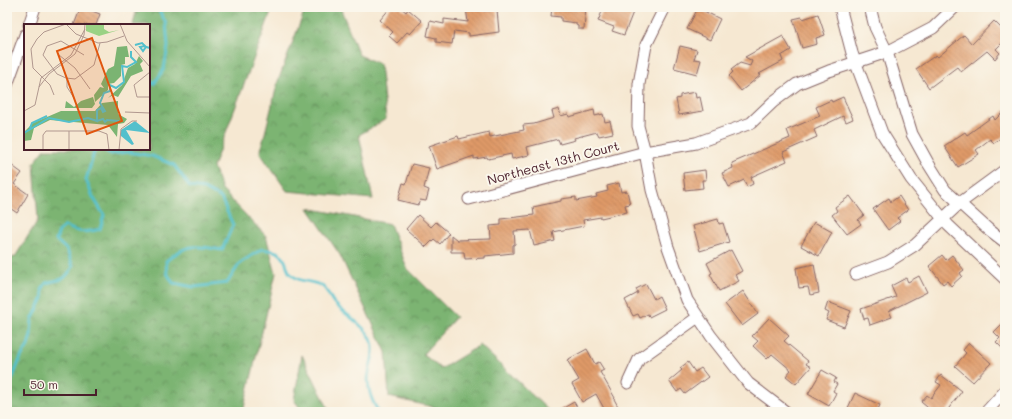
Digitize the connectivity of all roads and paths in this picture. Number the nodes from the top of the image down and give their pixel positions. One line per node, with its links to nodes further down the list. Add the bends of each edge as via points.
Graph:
1 (35, 7): 6 (street)
2 (665, 7): 11 (street, via 646,45 639,84 638,126)
3 (840, 7): 9 (street)
4 (870, 7): 8 (street, via 875,27)
5 (955, 7): 8 (street, via 932,28)
6 (29, 24)
7 (24, 38): 10 (street)
8 (887, 52): 9 (street, Northeast 13th Court); 14 (street, via 912,134 944,190)
9 (856, 62): 11 (street, Northeast 13th Court, via 797,84 751,123 696,143); 15 (street, via 882,133 911,179)
10 (7, 85)
11 (645, 152): 13 (street, Northeast 13th Court); 19 (street, via 652,190 668,247 687,300)
12 (1005, 170): 14 (street)
13 (468, 199)
14 (960, 203): 15 (street); 16 (street)
15 (943, 219): 17 (street, via 915,245 888,262); 18 (street)
16 (1005, 242)
17 (856, 274)
18 (1005, 279)
19 (698, 317): 20 (street, via 639,360); 22 (street, via 748,383)
20 (628, 383)
21 (1005, 392): 23 (street)
22 (786, 412)
23 (986, 412)

